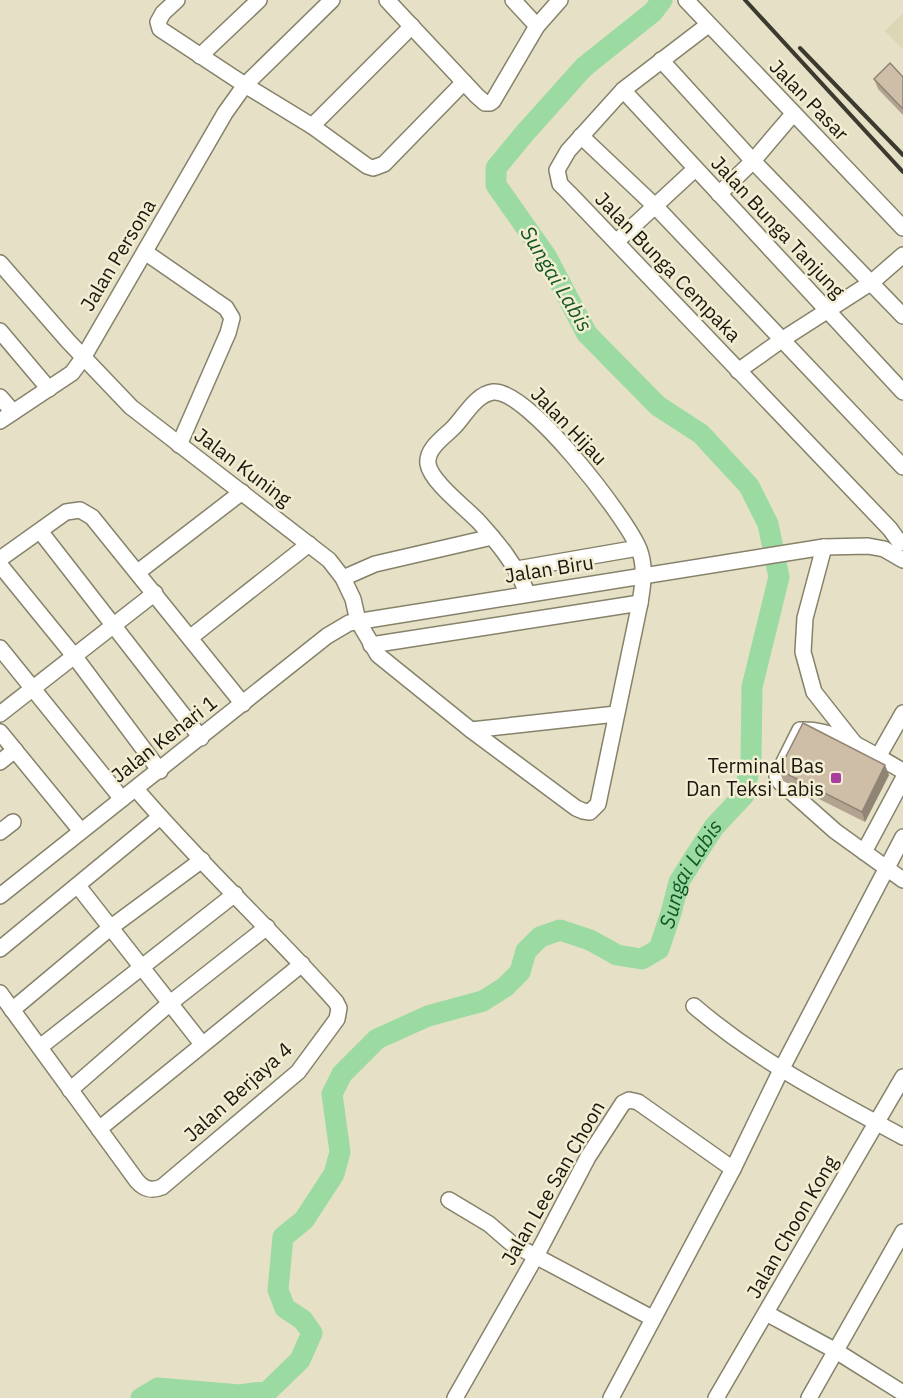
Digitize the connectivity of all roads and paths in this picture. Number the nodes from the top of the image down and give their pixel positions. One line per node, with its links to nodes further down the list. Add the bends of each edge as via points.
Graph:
1 (177, 0): 11 (street, via 160,17 158,26)
2 (259, 0): 11 (street)
3 (332, 0): 14 (street, Jalan Persona)
4 (387, 0): 9 (street)
5 (513, 0): 10 (street)
6 (560, 0): 10 (street)
7 (688, 3): 8 (street, Jalan Pasar)
8 (708, 25): 12 (street, Jalan Bunga Cempaka); 16 (street, Jalan Pasar)
9 (412, 26): 13 (street); 17 (street)
10 (537, 26): 13 (street, via 490,104)
11 (200, 56): 14 (street)
12 (661, 60): 15 (street, Jalan Bunga Cempaka); 19 (street)
13 (464, 82): 17 (street, via 384,164 373,168)
14 (245, 85): 17 (street); 25 (street, Jalan Persona)
15 (623, 90): 18 (street, Jalan Bunga Cempaka); 20 (street, Jalan Bunga Tanjung)
16 (793, 114): 19 (street); 23 (street, Jalan Pasar)
17 (312, 126)
18 (581, 136): 22 (street); 24 (street, Jalan Bunga Cempaka, via 561,162 558,178)
19 (753, 161): 21 (street); 28 (street)
20 (695, 168): 21 (street, Jalan Bunga Tanjung); 22 (street)
21 (719, 194): 29 (street, Jalan Bunga Tanjung)
22 (656, 207): 24 (street); 32 (street)
23 (903, 228)
24 (616, 242): 34 (street, Jalan Bunga Cempaka)
25 (145, 252): 33 (street, Jalan Persona); 40 (street, via 226,308 231,318)
26 (903, 255): 28 (street)
27 (0, 263): 33 (street, Jalan Kuning)
28 (872, 282): 29 (street); 30 (street)
29 (827, 310): 32 (street); 36 (street, Jalan Bunga Tanjung)
30 (903, 315)
31 (0, 331): 35 (street)
32 (783, 339): 34 (street); 41 (street)
33 (83, 358): 35 (street, Jalan Persona, via 72,373); 40 (street, Jalan Kuning, via 131,407)
34 (738, 371): 45 (street, Jalan Bunga Cempaka)
35 (49, 389): 38 (street, Jalan Persona)
36 (903, 392)
37 (0, 397): 38 (street)
38 (13, 412): 39 (street, Jalan Persona)
39 (0, 421)
40 (179, 445): 42 (street, Jalan Kuning)
41 (903, 467)
42 (242, 492): 46 (street, Jalan Kuning); 54 (street)
43 (40, 531): 50 (street); 54 (street, via 66,512 80,510 92,518); 61 (street)
44 (492, 537): 48 (street, Jalan Hijau, via 434,477 428,463 431,451 478,400 494,392 510,395 573,456 601,489); 53 (street, Jalan Hijau); 56 (street, via 375,564)
45 (902, 542): 49 (street)
46 (309, 543): 56 (street, Jalan Kuning); 62 (street)
47 (824, 547): 49 (street); 55 (street, Jalan Biru); 74 (street, via 805,618 803,652 814,692)
48 (638, 548): 53 (street); 55 (street, Jalan Hijau)
49 (884, 549): 51 (street)
50 (0, 559)
51 (903, 560)
52 (0, 565): 65 (street)
53 (517, 569): 58 (street, Jalan Hijau)
54 (138, 572): 57 (street)
55 (644, 575): 58 (street, Jalan Biru); 59 (street)
56 (343, 578): 60 (street, Jalan Kuning)
57 (155, 593): 61 (street); 62 (street)
58 (527, 593): 60 (street, Jalan Biru)
59 (640, 603): 63 (street); 70 (street)
60 (358, 621): 63 (street, Jalan Kuning); 67 (street, Jalan Kenari 1, via 327,636)
61 (114, 625): 65 (street); 73 (street)
62 (191, 637): 67 (street)
63 (371, 645): 71 (street, Jalan Kuning, via 378,655)
64 (0, 648): 66 (street)
65 (75, 657): 66 (street); 78 (street)
66 (31, 688): 69 (street); 82 (street)
67 (243, 704): 73 (street, Jalan Kenari 1)
68 (903, 713): 76 (street)
69 (0, 714)
70 (616, 714): 71 (street); 71 (street, Jalan Kuning, via 598,804 590,812 576,808)
71 (471, 730)
72 (0, 732): 75 (street)
73 (201, 738): 78 (street, Jalan Kenari 1)
74 (852, 749): 76 (street); 88 (street, via 810,729 800,730 777,776 780,782 797,789)
75 (15, 750): 77 (street); 85 (street)
76 (878, 758): 79 (street)
77 (0, 762)
78 (160, 771): 81 (street, Jalan Kenari 1)
79 (903, 771)
80 (903, 779): 88 (street)
81 (136, 789): 82 (street, Jalan Kenari 1); 83 (street)
82 (122, 799): 85 (street, Jalan Kenari 1)
83 (160, 817): 89 (street); 92 (street)
84 (13, 822): 86 (street)
85 (81, 831): 95 (street, Jalan Kenari 1)
86 (0, 832)
87 (903, 837): 90 (street)
88 (864, 852): 90 (street)
89 (202, 860): 94 (street); 97 (street)
90 (884, 873): 91 (street); 93 (street); 107 (street)
91 (903, 880)
92 (78, 886): 97 (street); 98 (street)
93 (903, 892)
94 (235, 894): 96 (street); 100 (street)
95 (0, 896)
96 (267, 927): 99 (street); 102 (street)
97 (110, 928): 100 (street); 104 (street)
98 (0, 949)
99 (302, 964): 105 (street); 111 (street, Jalan Berjaya 4, via 339,1008 337,1019 298,1072 162,1187 142,1187)
100 (142, 967): 102 (street); 106 (street)
101 (0, 993): 104 (street)
102 (169, 1004): 105 (street); 109 (street)
103 (694, 1006): 107 (street, via 740,1044)
104 (12, 1010): 106 (street)
105 (202, 1044): 111 (street)
106 (40, 1047): 109 (street)
107 (781, 1070): 110 (street); 113 (street)
108 (903, 1077): 110 (street, Jalan Choon Kong)
109 (70, 1090): 111 (street)
110 (877, 1123): 112 (street); 117 (street, Jalan Choon Kong)
111 (99, 1129)
112 (903, 1137)
113 (733, 1169): 116 (street, Jalan Lee San Choon, via 638,1102 629,1100 623,1103 588,1157); 118 (street)
114 (448, 1200): 116 (street)
115 (903, 1232): 119 (street)
116 (536, 1256): 118 (street); 121 (street, Jalan Lee San Choon)
117 (766, 1313): 119 (street); 123 (street, Jalan Choon Kong)
118 (652, 1318): 122 (street)
119 (836, 1351): 120 (street); 124 (street)
120 (903, 1393)
121 (455, 1398)
122 (611, 1398)
123 (716, 1398)
124 (809, 1398)

